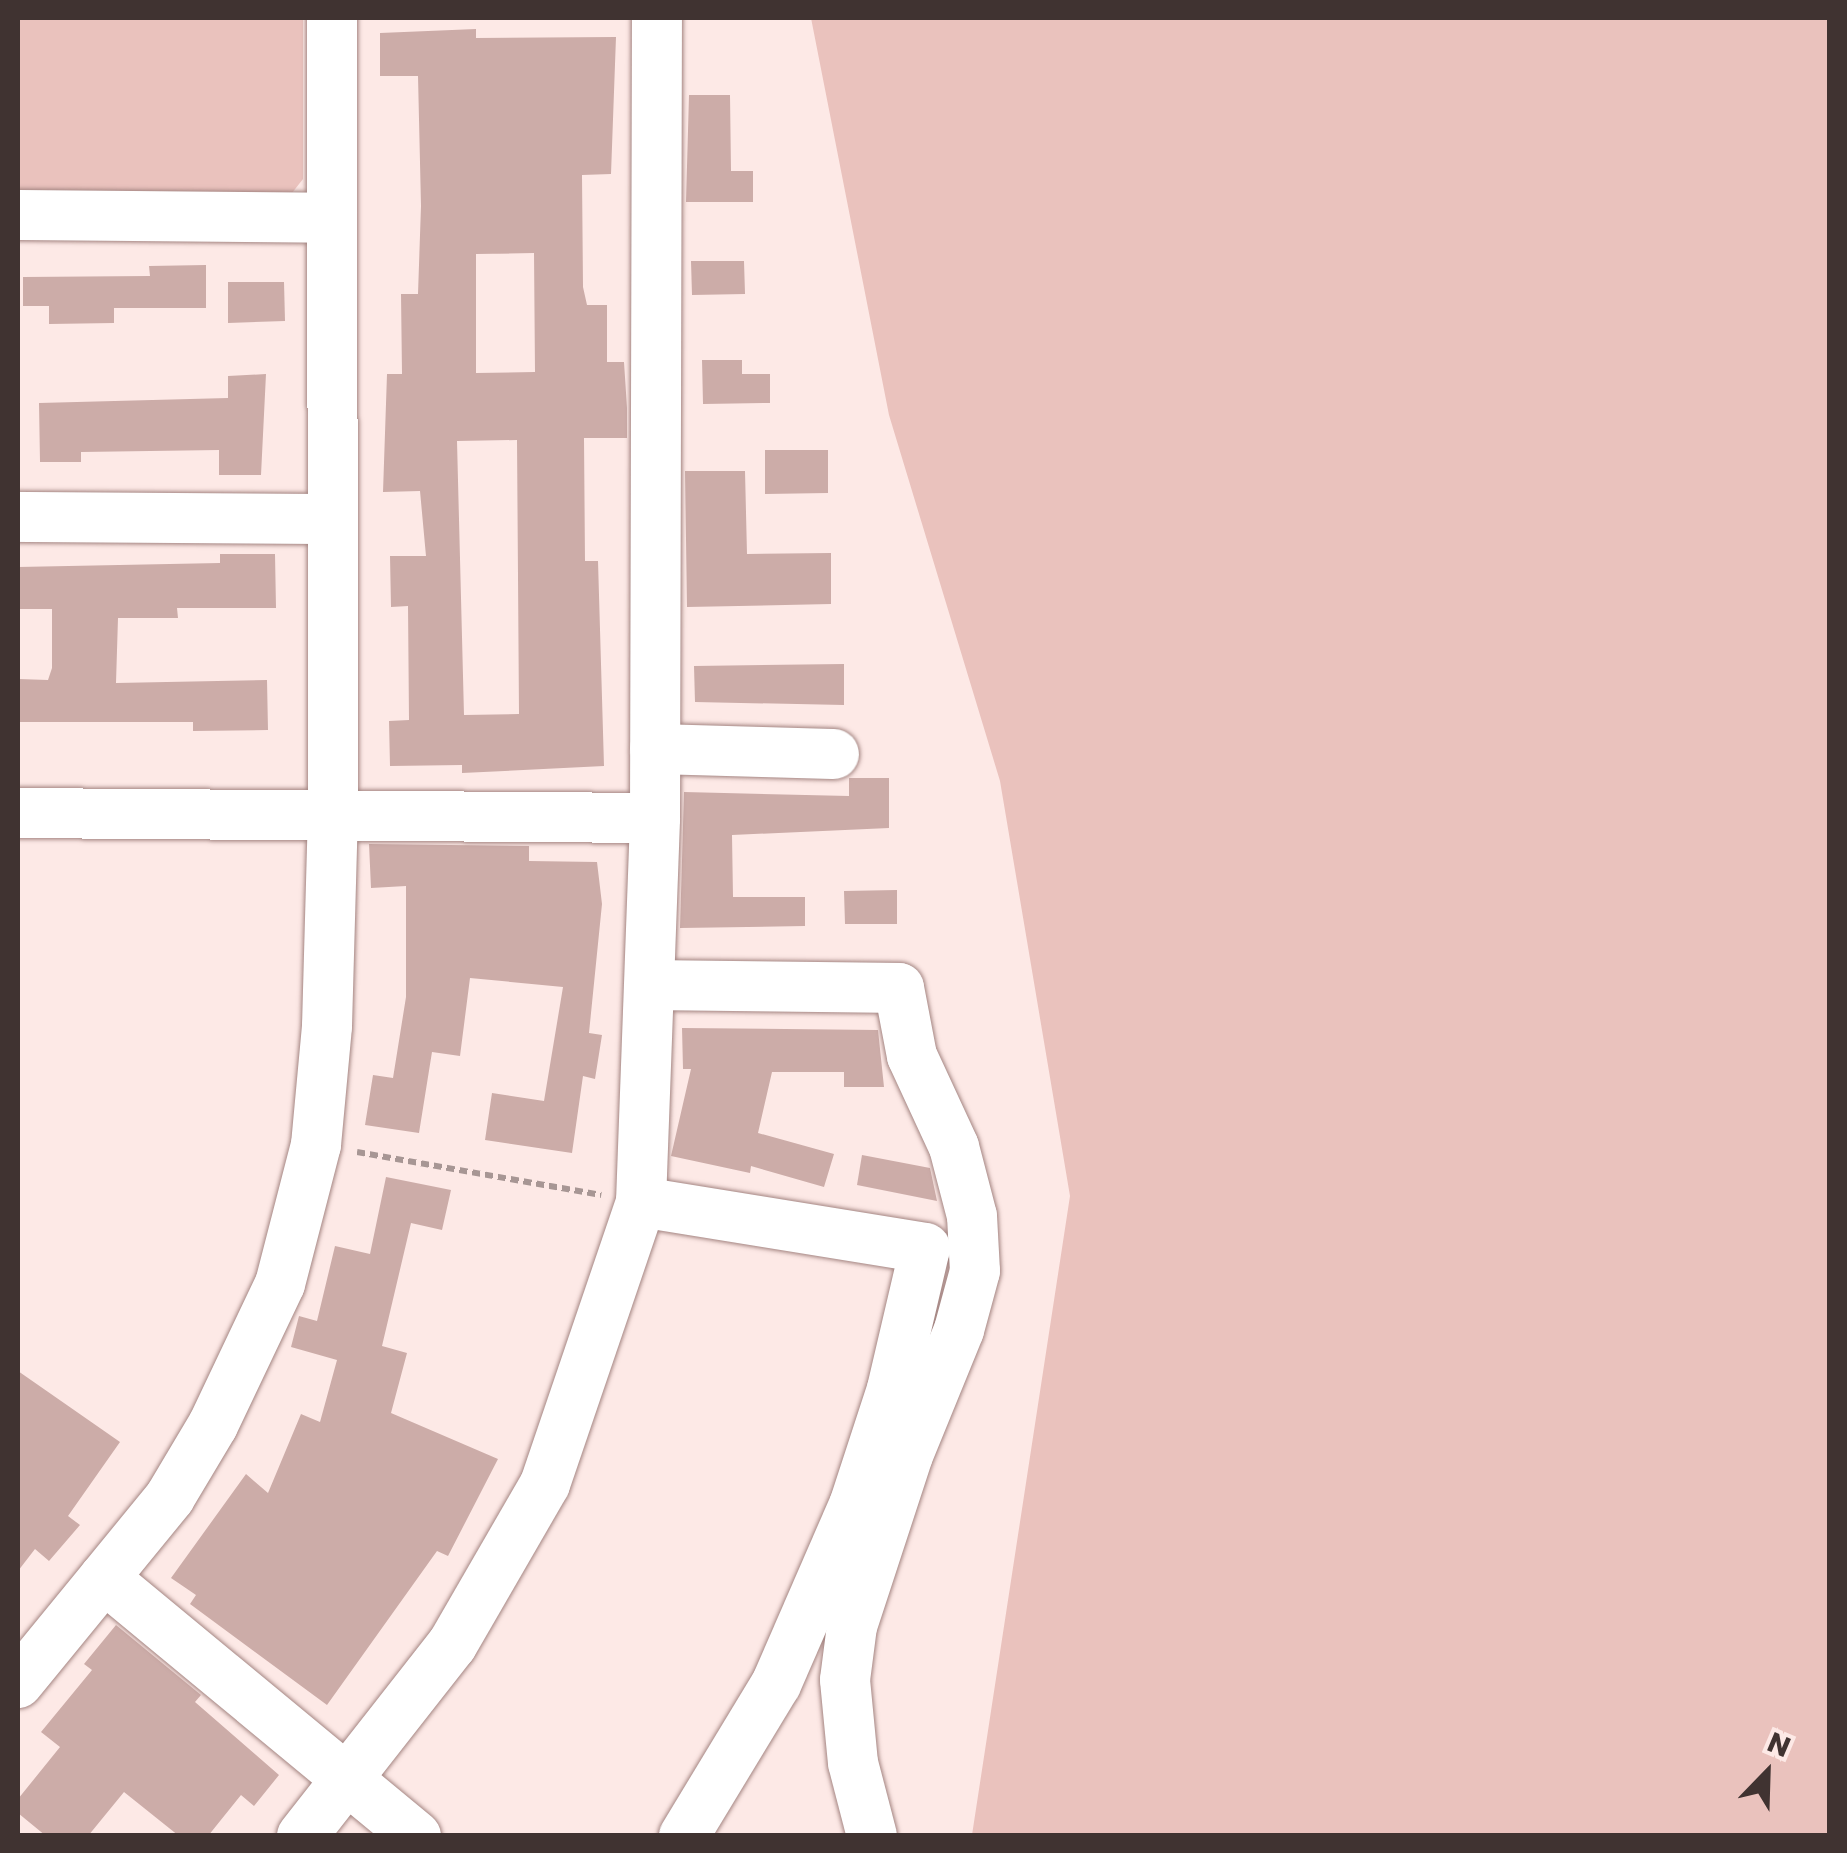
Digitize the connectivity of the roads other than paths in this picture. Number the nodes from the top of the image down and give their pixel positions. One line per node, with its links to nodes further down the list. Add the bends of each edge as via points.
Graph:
1 (332, 18): 4 (street)
2 (657, 18): 7 (street)
3 (18, 215): 4 (street)
4 (332, 218): 6 (street)
5 (18, 517): 6 (street)
6 (333, 520): 10 (street)
7 (655, 749): 8 (street); 11 (street)
8 (834, 754)
9 (18, 813): 10 (street)
10 (333, 816): 11 (street); 14 (street, via 328,1026 316,1145 280,1284 170,1497)
11 (655, 818): 12 (street)
12 (652, 985): 13 (street); 20 (street, via 899,988 912,1056 954,1147 972,1216 974,1271 959,1330 908,1455 852,1626 844,1680)
13 (640, 1202): 16 (street, via 545,1484 452,1644); 19 (street, via 926,1248 892,1389 854,1505 776,1684)
14 (104, 1578): 15 (street); 16 (street)
15 (18, 1682)
16 (347, 1780): 17 (street); 18 (street)
17 (302, 1836)
18 (416, 1836)
19 (684, 1836)
20 (872, 1836)

